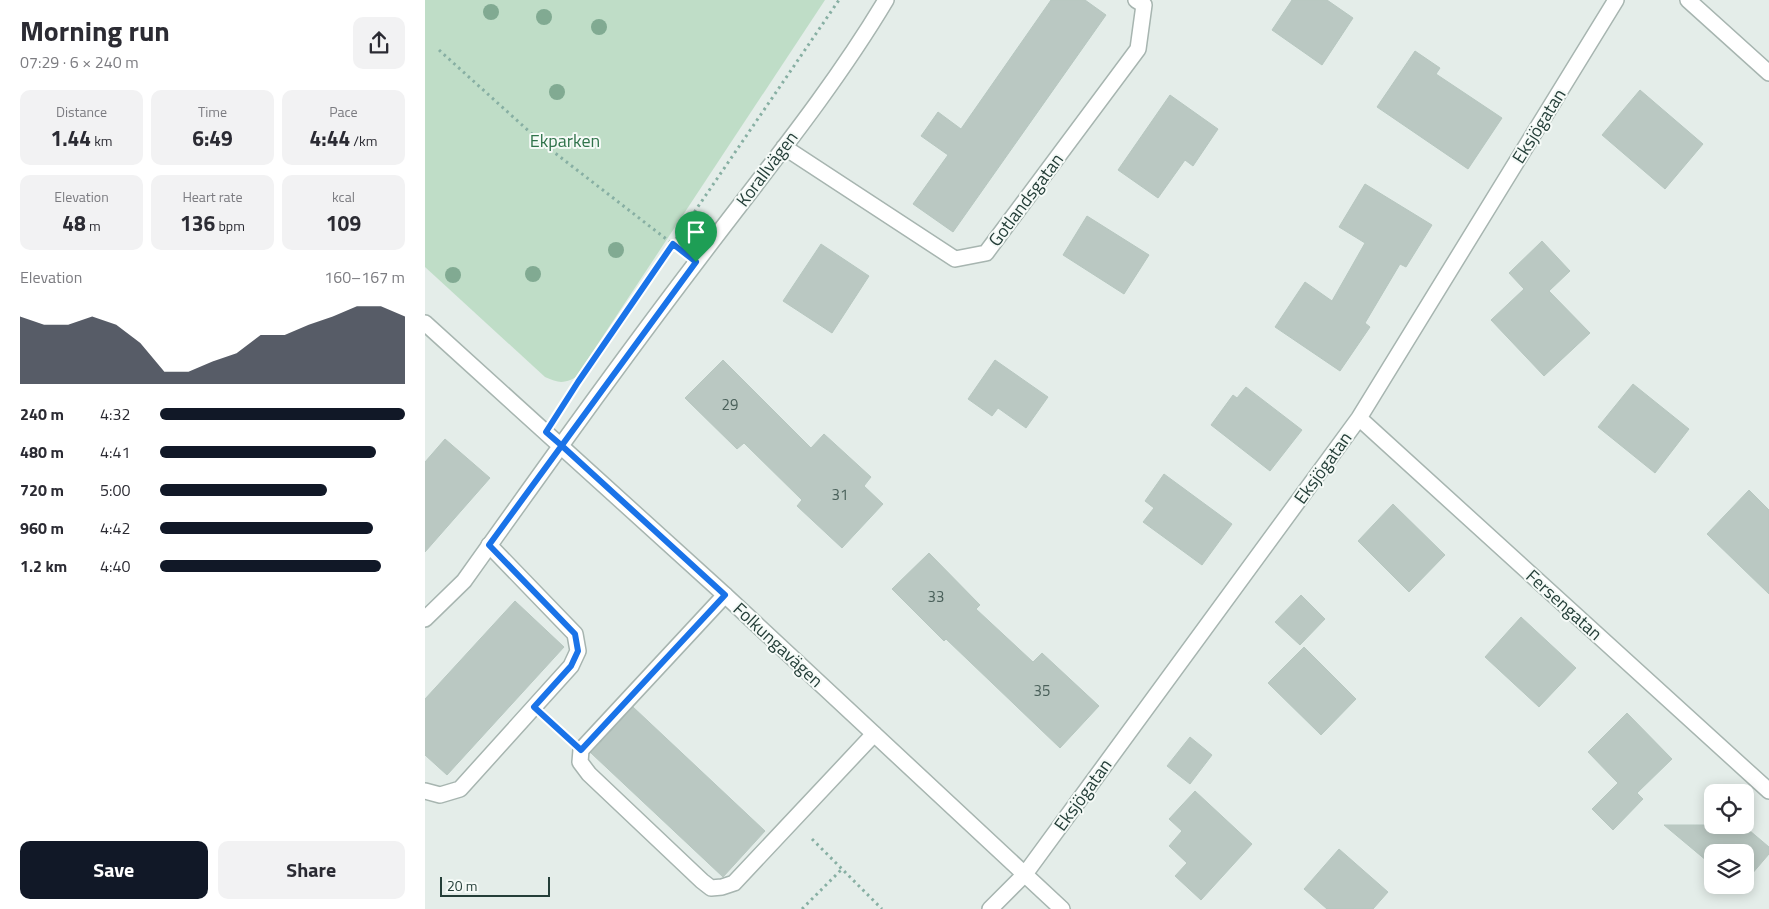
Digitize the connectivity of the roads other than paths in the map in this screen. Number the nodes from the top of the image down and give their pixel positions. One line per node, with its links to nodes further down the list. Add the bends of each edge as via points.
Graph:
1 (886, 0): 6 (street, Korallvägen, via 860,43)
2 (1136, 0): 6 (street, Gotlandsgatan, via 1144,5 1138,49 987,254 955,259)
3 (1617, 0): 8 (street, Eksjögatan)
4 (1688, 0): 5 (street)
5 (1769, 73)
6 (784, 147): 9 (street, Korallvägen)
7 (425, 322): 9 (street, Folkungavägen)
8 (1359, 418): 15 (street, Fersengatan); 16 (street, Eksjögatan)
9 (561, 445): 10 (street, Korallvägen); 11 (street, Folkungavägen)
10 (489, 545): 12 (street, Korallvägen, via 464,580); 14 (street, via 575,634 578,651 571,666 460,789 440,795)
11 (725, 595): 13 (street, Folkungavägen); 13 (street, via 581,750 580,762 711,888 734,883)
12 (425, 619)
13 (874, 734): 16 (street, Folkungavägen)
14 (425, 790)
15 (1769, 791)
16 (1025, 874): 17 (street, Eksjögatan); 18 (street, Folkungavägen)
17 (990, 909)
18 (1062, 909)

